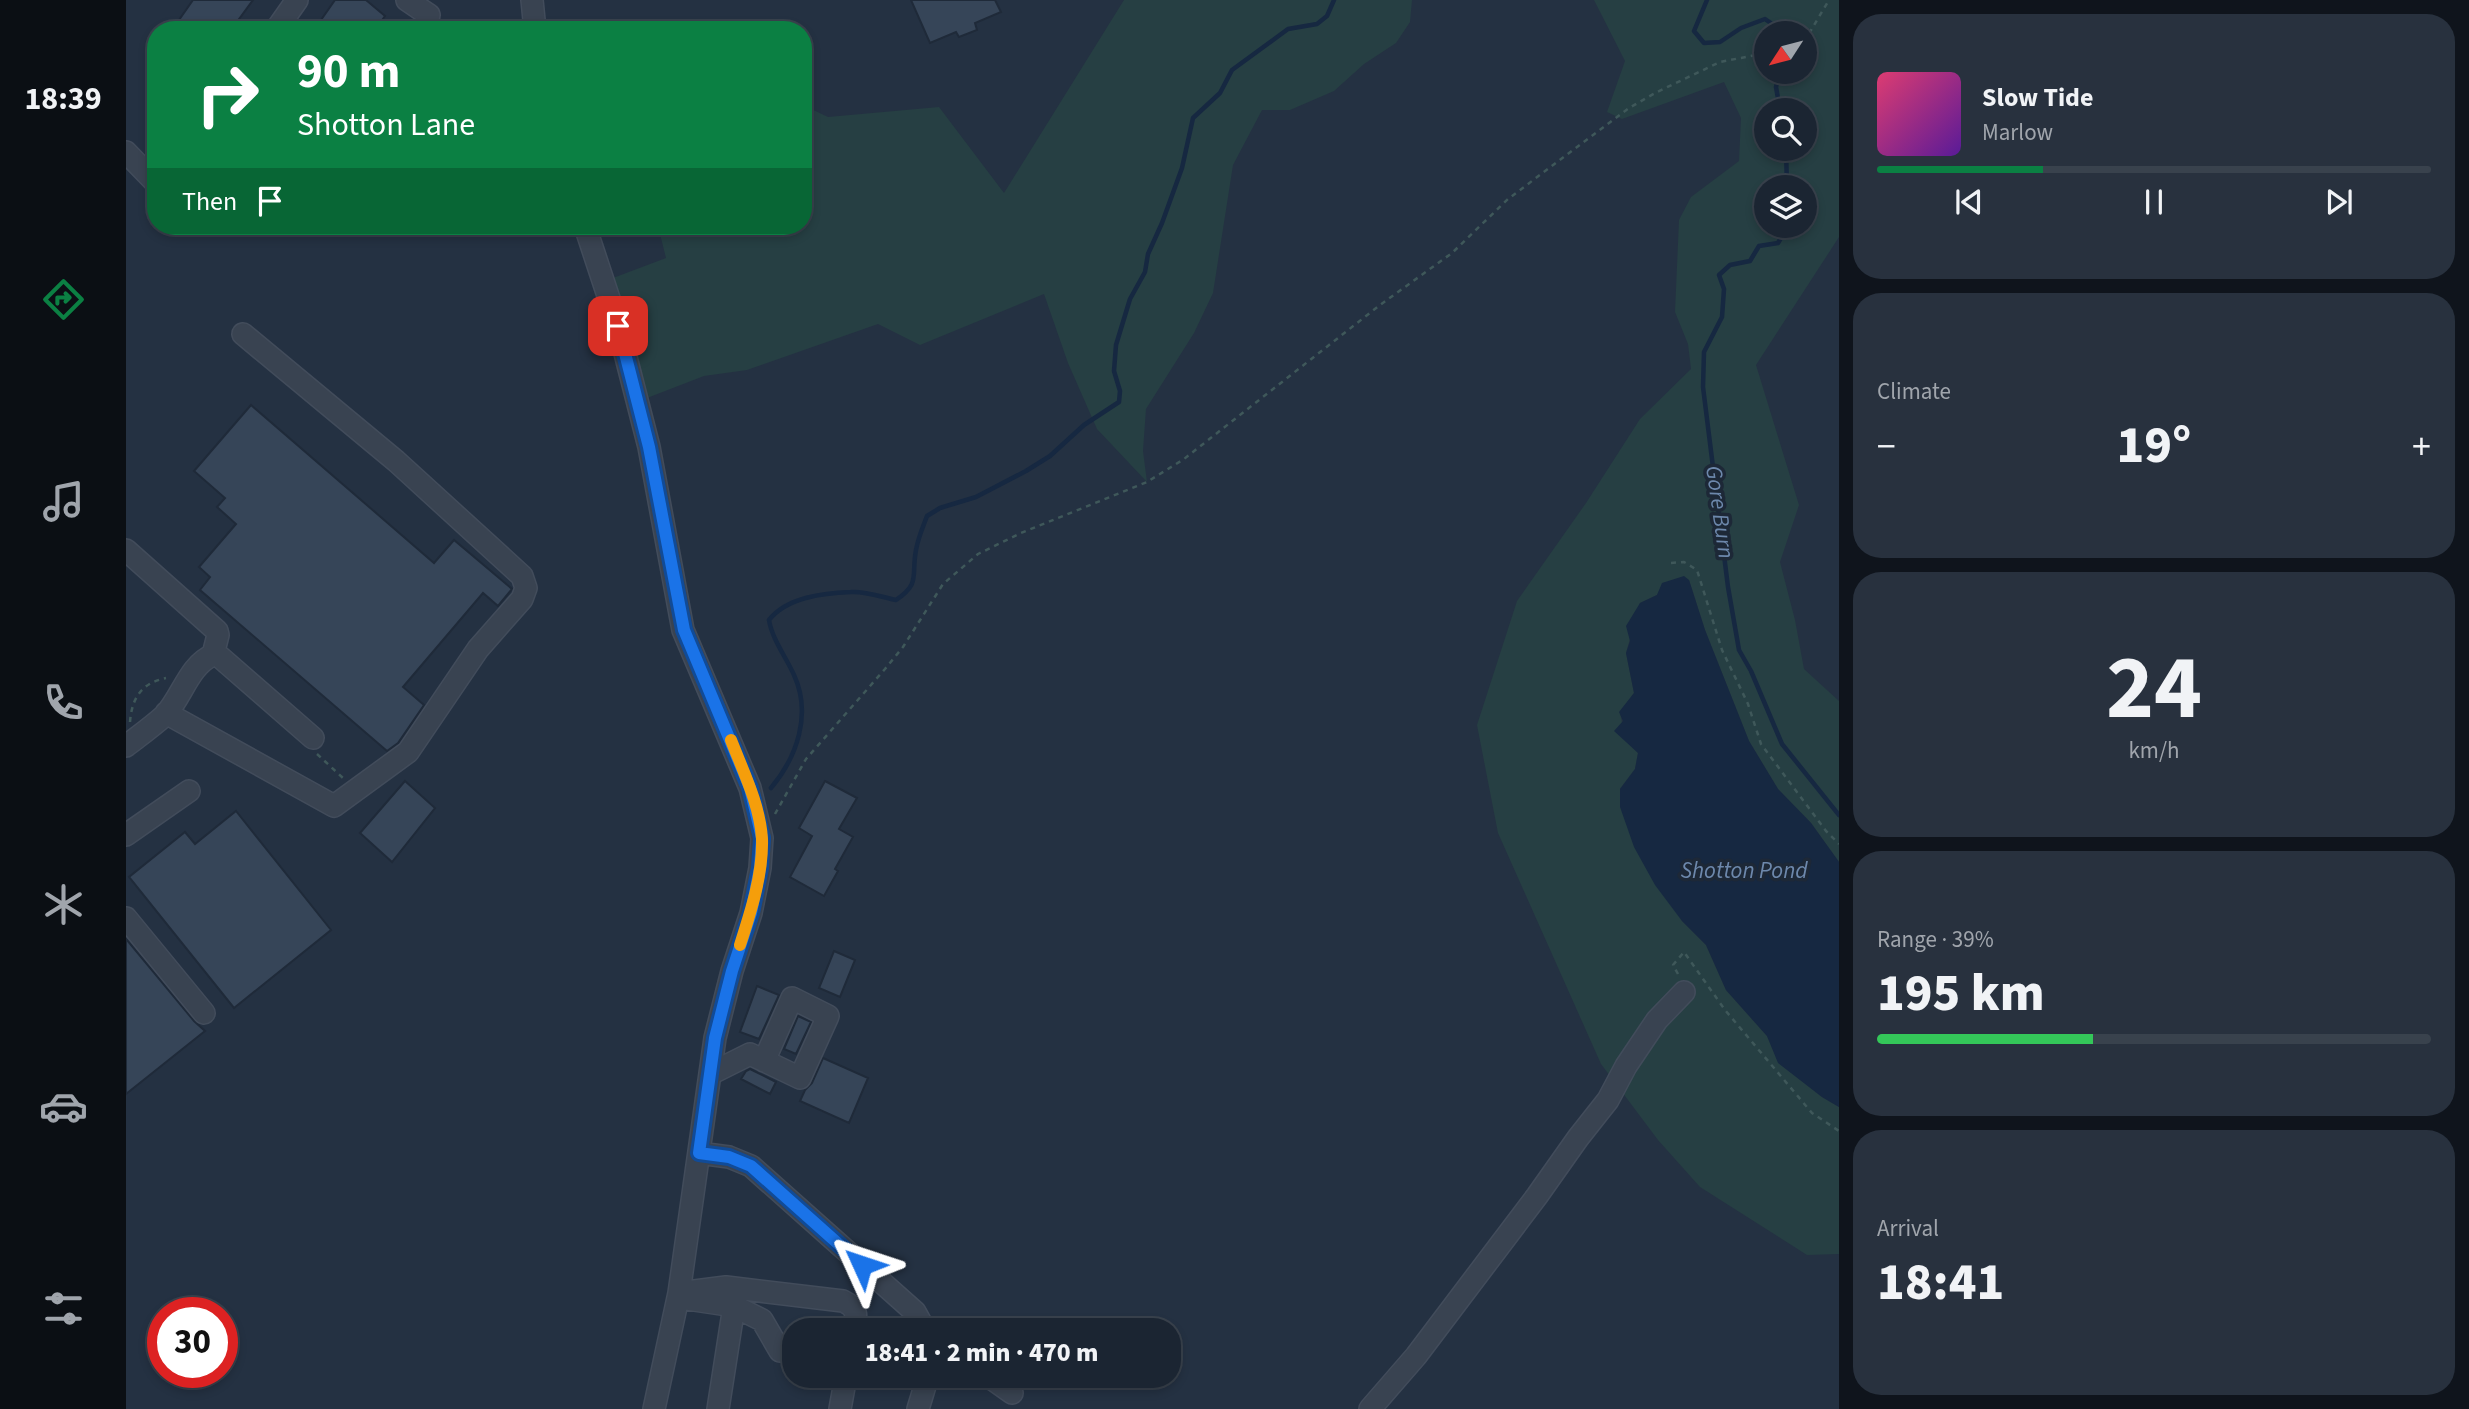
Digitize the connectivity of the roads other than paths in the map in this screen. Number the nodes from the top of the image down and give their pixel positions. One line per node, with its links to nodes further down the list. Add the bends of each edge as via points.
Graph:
1 (297, 0): 5 (street)
2 (407, 0): 4 (street)
3 (532, 0): 6 (street)
4 (429, 15)
5 (282, 21)
6 (535, 21)
7 (126, 152): 8 (street)
8 (147, 174)
9 (587, 235): 22 (street, via 618,326 649,447 684,630 750,788 762,838 751,913 732,971)
10 (243, 334): 13 (street, via 396,461 522,576 526,588 522,600 478,649 408,752 334,806)
11 (126, 550): 12 (street, via 217,631)
12 (213, 655): 13 (street, via 202,661); 15 (street)
13 (166, 713): 14 (street)
14 (126, 746)
15 (314, 746)
16 (189, 791): 17 (street)
17 (126, 835)
18 (126, 918): 20 (street)
19 (1684, 992): 37 (street, via 1657,1020 1608,1100 1416,1356)
20 (204, 1013)
21 (764, 1061): 22 (street, via 750,1054)
22 (710, 1073): 23 (street)
23 (699, 1153): 24 (street); 27 (street, via 751,1166)
24 (679, 1295): 25 (street); 26 (street, via 726,1287 843,1301 853,1306); 34 (street)
25 (734, 1306): 28 (street, via 762,1320); 35 (street)
26 (856, 1318)
27 (918, 1318)
28 (780, 1350)
29 (844, 1388): 36 (street)
30 (925, 1388): 33 (street)
31 (1005, 1388): 32 (street)
32 (1012, 1393)
33 (919, 1407)
34 (654, 1409)
35 (718, 1409)
36 (840, 1409)
37 (1370, 1409)

